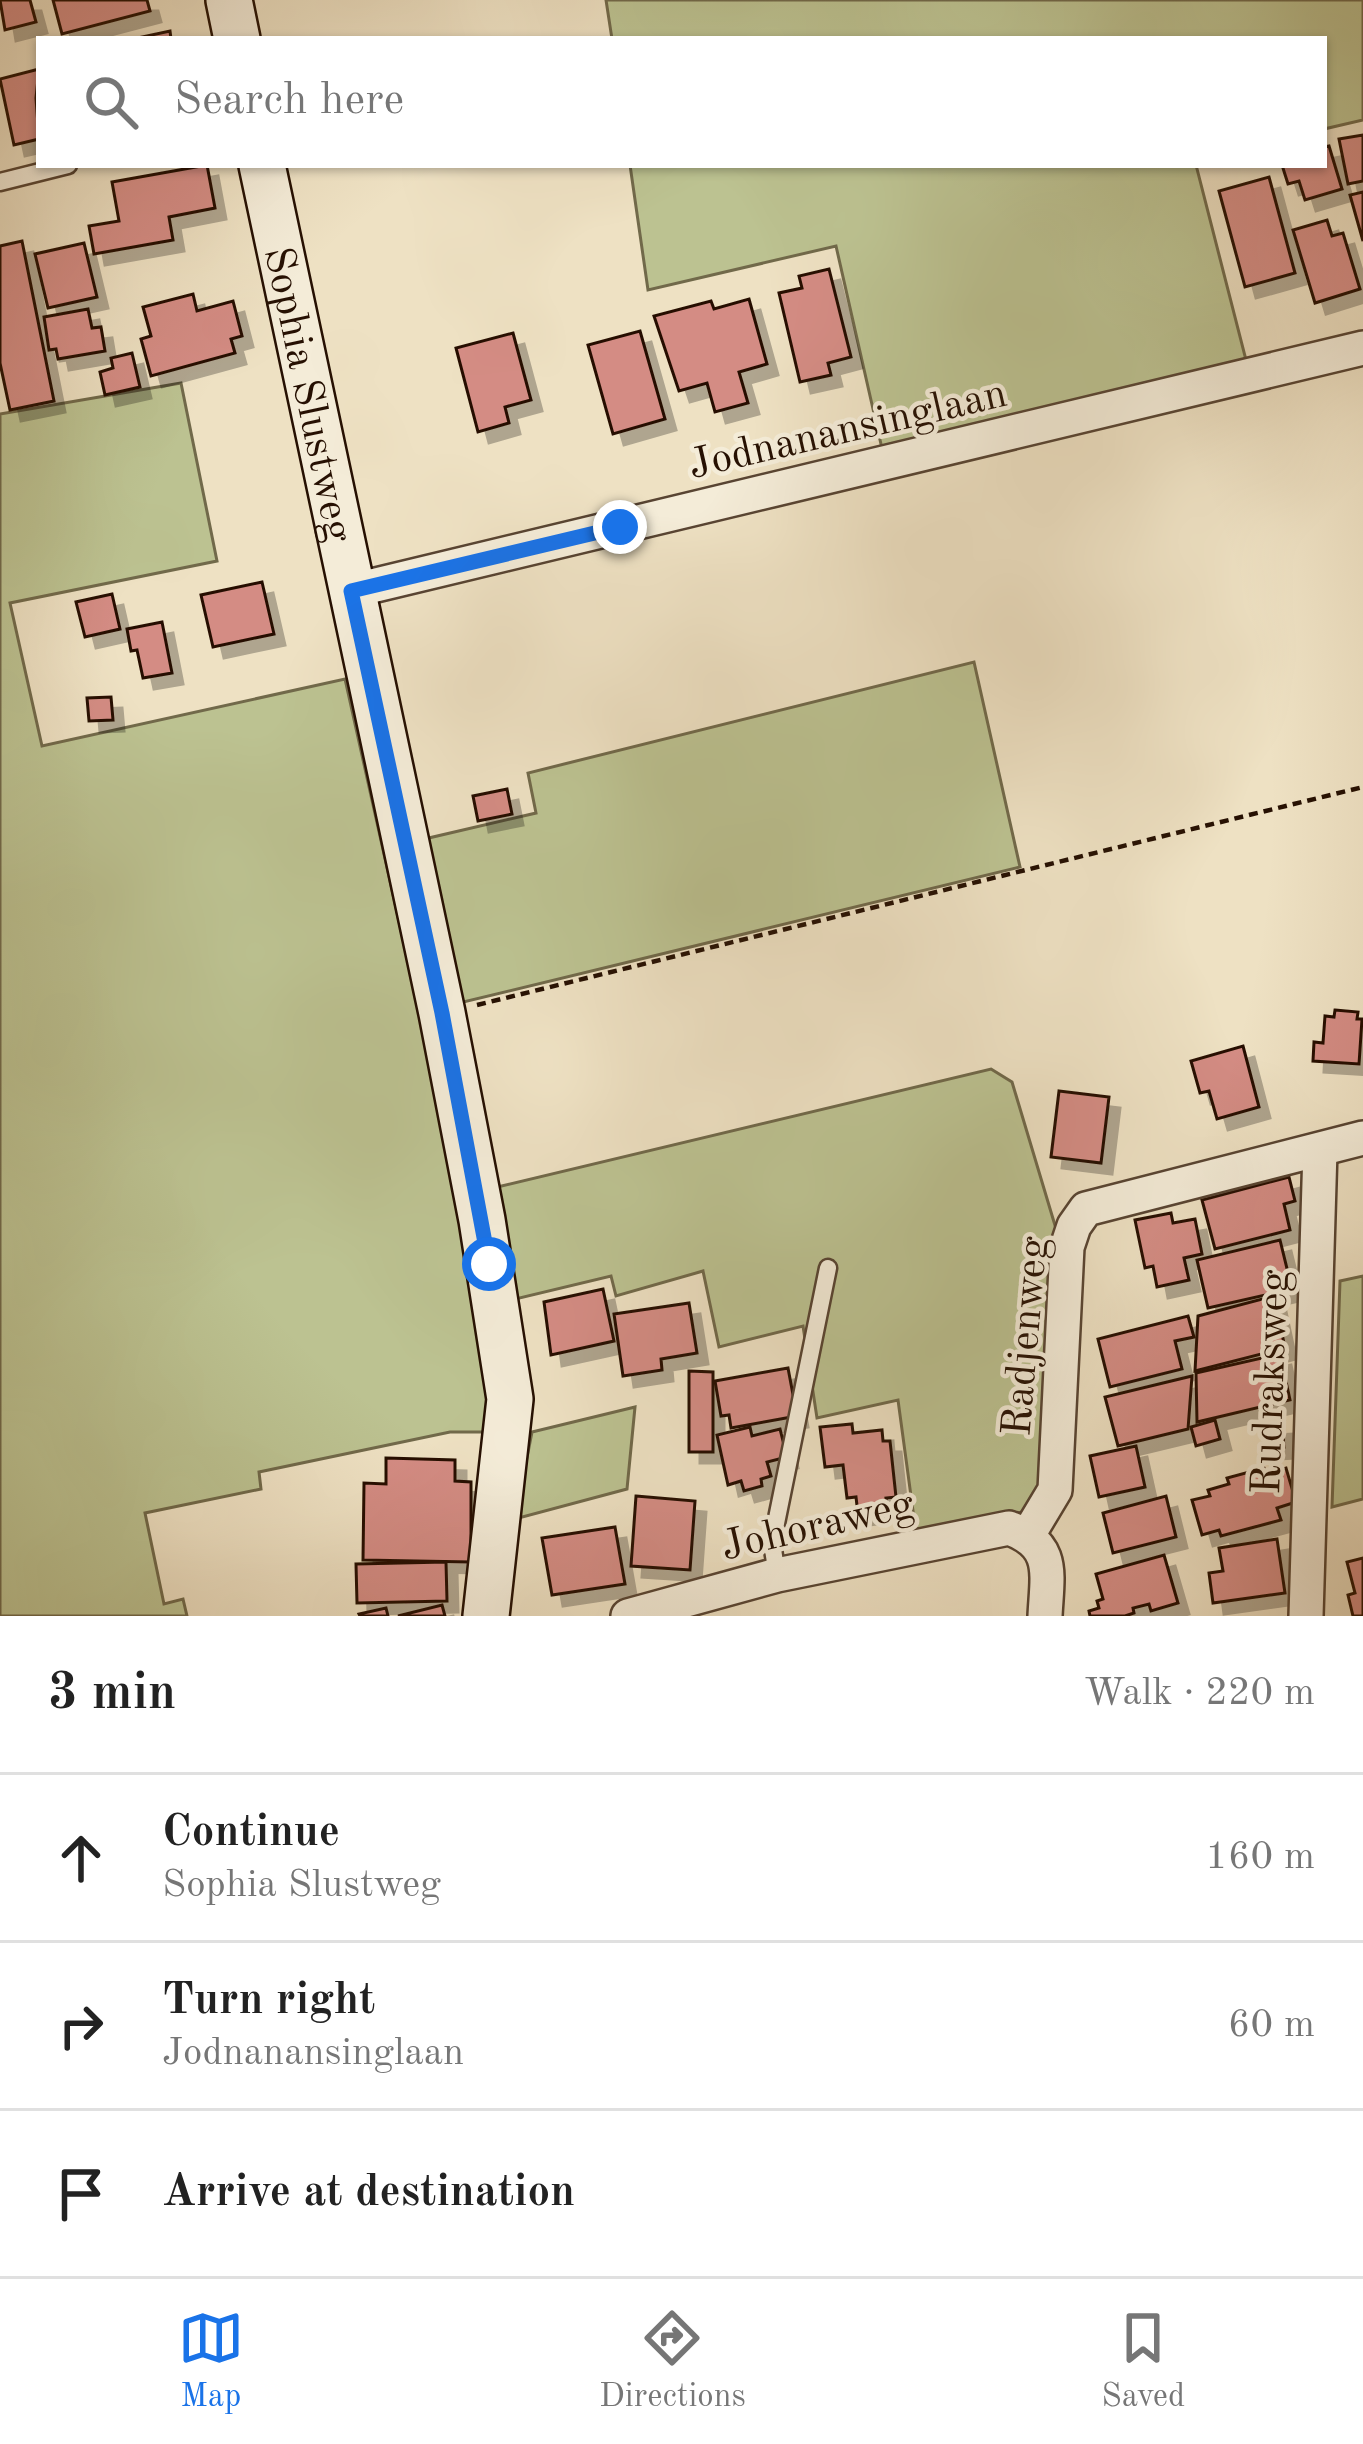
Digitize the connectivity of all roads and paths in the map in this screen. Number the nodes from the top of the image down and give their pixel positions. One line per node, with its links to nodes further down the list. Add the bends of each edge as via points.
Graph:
1 (229, 0): 2 (street)
2 (236, 36)
3 (56, 168): 5 (lane)
4 (263, 168): 7 (street, Sophia Slustweg)
5 (0, 182)
6 (1363, 348): 7 (street, Jodnanansinglaan)
7 (351, 591): 9 (street, Sophia Slustweg)
8 (1363, 787): 9 (path)
9 (442, 1013): 15 (street, Sophia Slustweg, via 510,1400)
10 (1363, 1138): 11 (street, Radjenweg)
11 (1320, 1150): 13 (street, Radjenweg, via 1086,1210 1067,1247 1055,1490); 18 (street, Rudraksweg)
12 (827, 1268): 14 (lane, via 772,1543)
13 (1028, 1535): 14 (street, Johoraweg, via 990,1529); 17 (street, via 1048,1564)
14 (777, 1576): 16 (street, Johoraweg)
15 (486, 1616)
16 (628, 1616)
17 (1045, 1616)
18 (1306, 1616)

